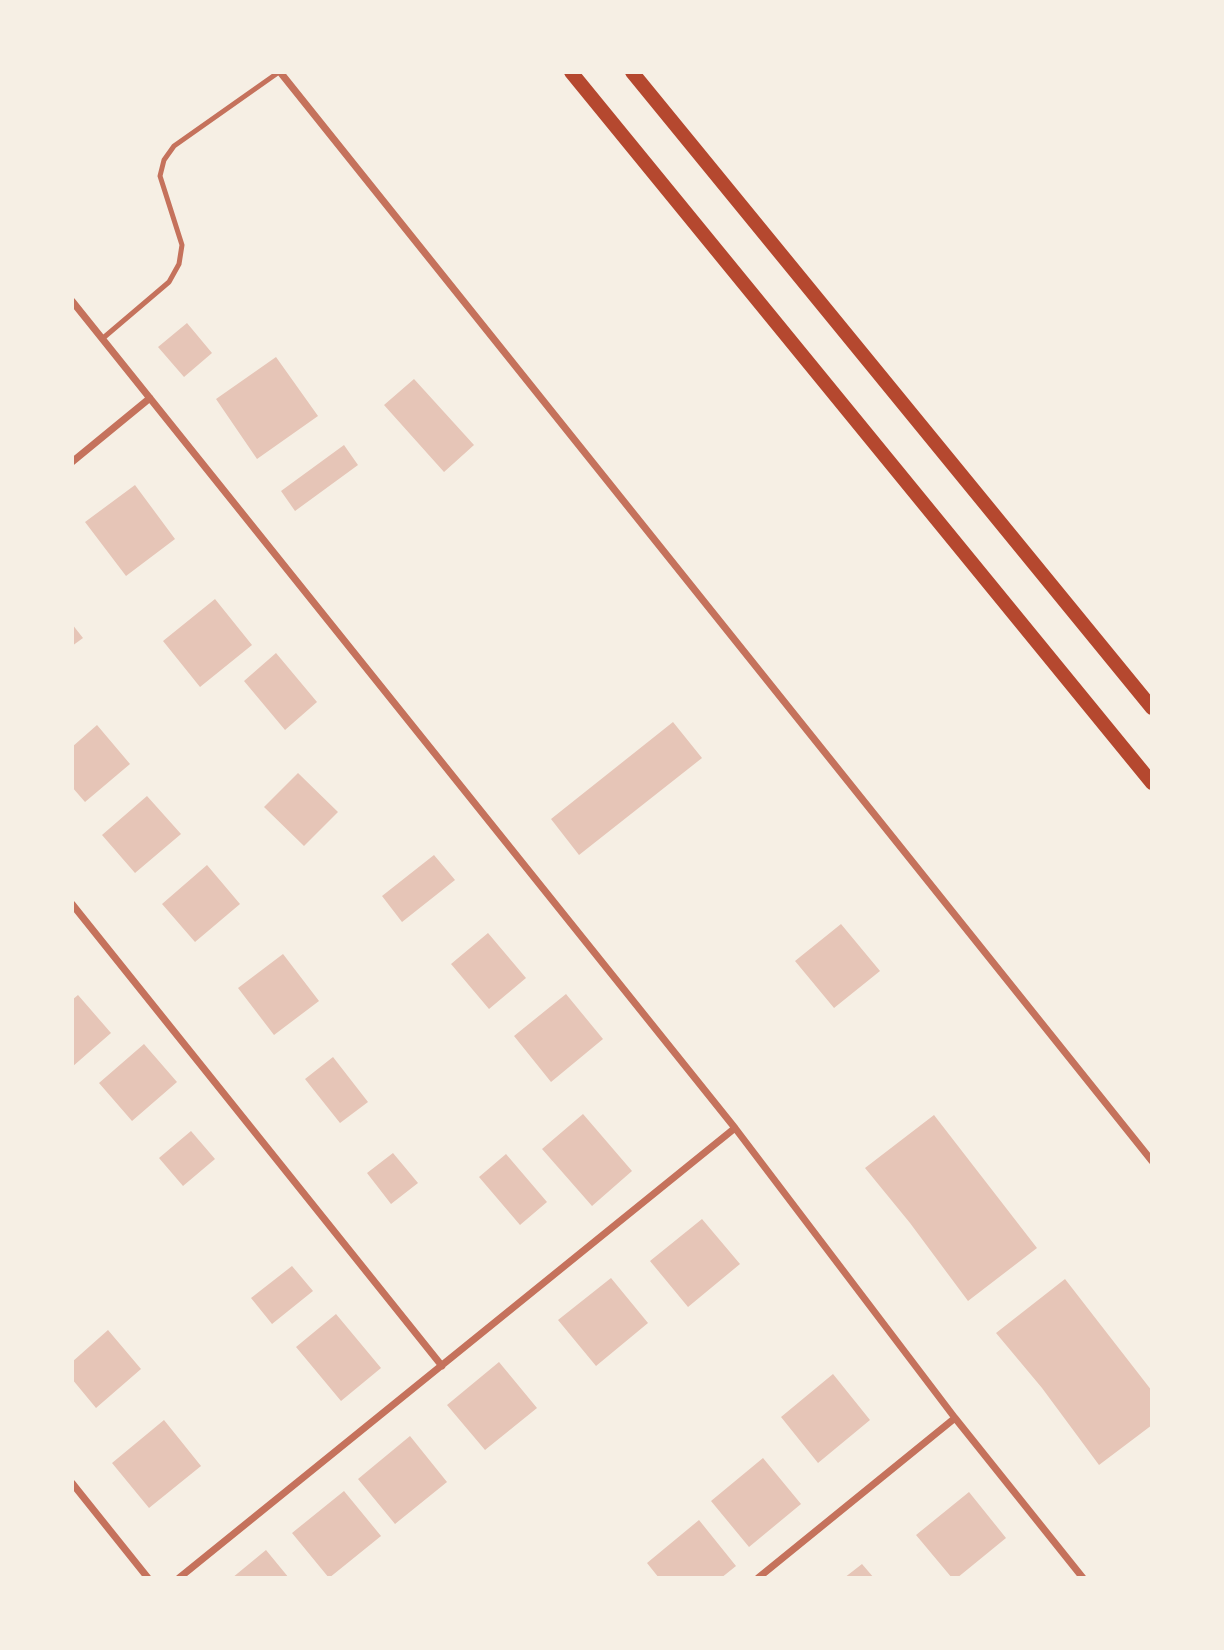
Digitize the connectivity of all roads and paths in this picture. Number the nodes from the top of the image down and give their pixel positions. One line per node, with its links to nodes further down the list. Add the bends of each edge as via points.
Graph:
1 (280, 72): 5 (lane, via 174,146 164,160 160,176 182,245 179,264 169,282); 12 (street)
2 (571, 72): 9 (main road)
3 (632, 72): 8 (main road)
4 (72, 302): 5 (street)
5 (102, 339): 6 (street)
6 (150, 398): 7 (street); 11 (street)
7 (72, 462)
8 (1152, 708)
9 (1152, 783)
10 (72, 904): 13 (street)
11 (735, 1128): 13 (street); 14 (street)
12 (1152, 1161)
13 (442, 1366): 17 (street)
14 (955, 1418): 18 (street); 19 (street)
15 (72, 1483): 16 (street)
16 (148, 1578)
17 (179, 1578)
18 (758, 1578)
19 (1083, 1578)

